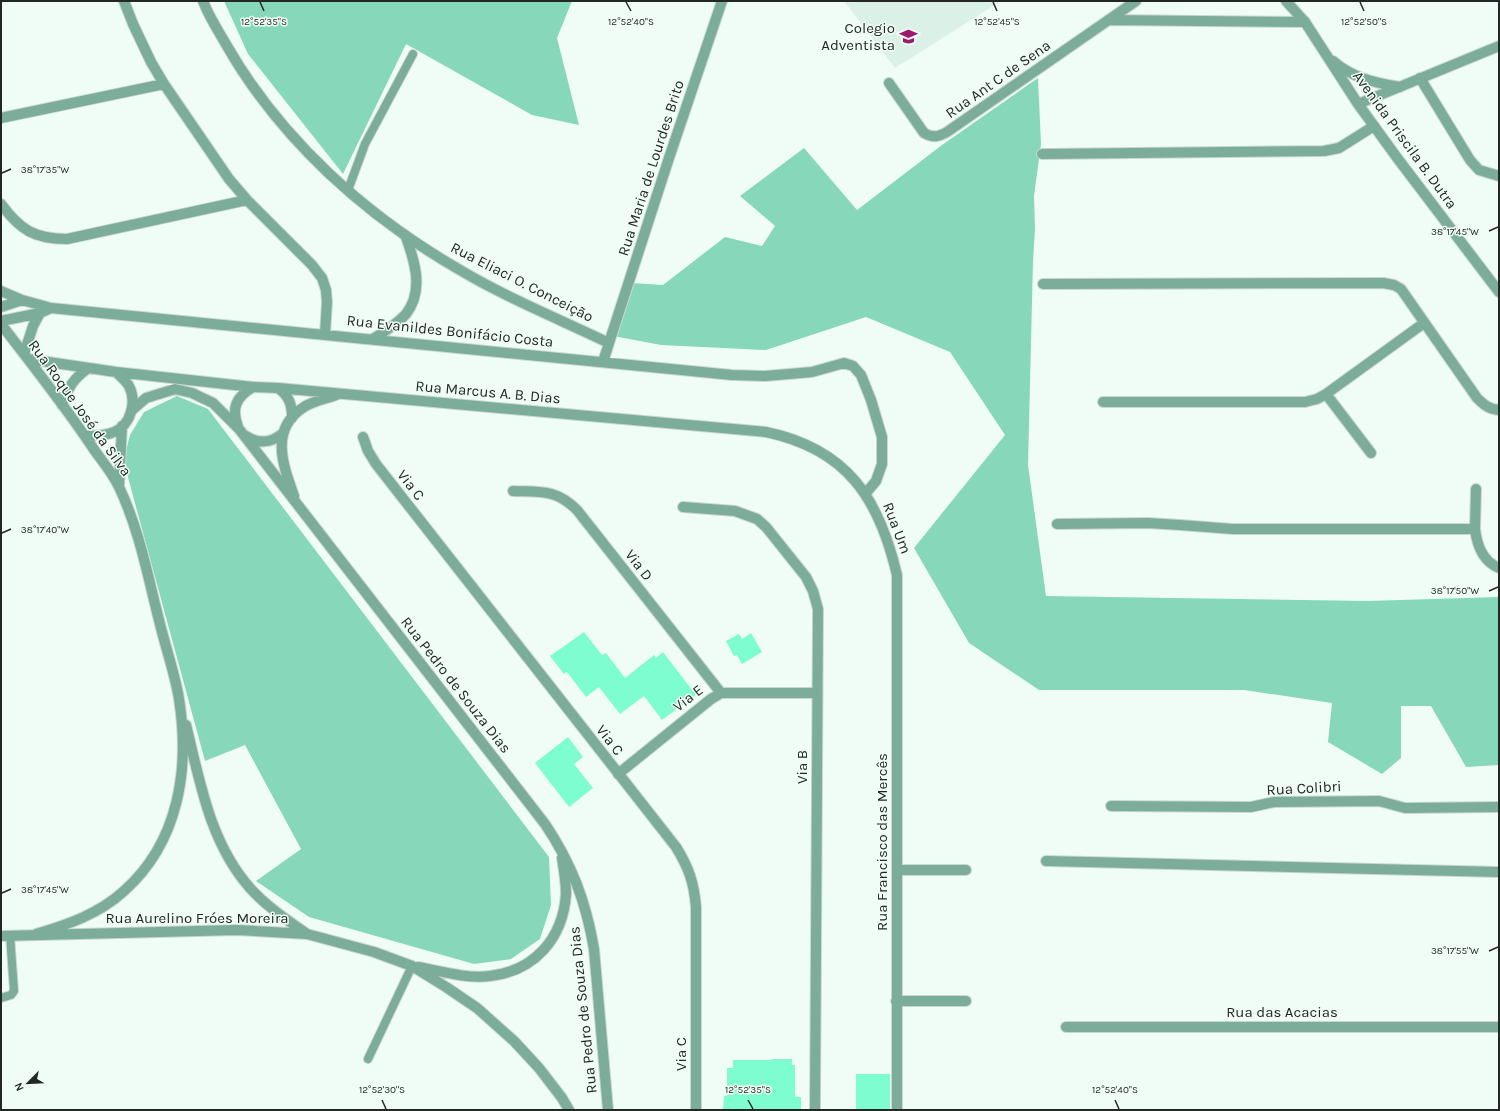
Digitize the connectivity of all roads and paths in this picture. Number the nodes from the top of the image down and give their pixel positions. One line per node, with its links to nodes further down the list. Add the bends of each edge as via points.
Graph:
1 (124, 1): 15 (street, via 142,43)
2 (203, 1): 23 (street, Rua Eliaci O. Conceição, via 242,72 263,102 316,161)
3 (1136, 1): 7 (street, Rua Ant C de Sena)
4 (1286, 1): 8 (street)
5 (1296, 1): 8 (street)
6 (722, 2): 39 (street, Rua Maria de Lourdes Brito)
7 (1108, 20): 8 (street); 14 (street, Rua Ant C de Sena, via 938,136 932,137 924,133)
8 (1305, 22): 11 (street, Avenida Priscila B. Dutra)
9 (1499, 46): 12 (street)
10 (413, 54): 23 (lane, via 365,144)
11 (1326, 55): 13 (street, Avenida Priscila B. Dutra); 16 (street, via 1338,66 1358,77)
12 (1420, 78): 16 (street); 22 (street, via 1470,160 1479,170)
13 (1344, 81): 17 (street, via 1361,94); 18 (street, Avenida Priscila B. Dutra)
14 (889, 83)
15 (164, 84): 19 (street); 24 (street, via 229,179)
16 (1400, 87): 17 (street)
17 (1372, 98): 18 (street)
18 (1358, 104): 20 (street, Avenida Priscila B. Dutra)
19 (1, 118)
20 (1374, 126): 21 (street, via 1339,148 1324,151); 29 (street, Avenida Priscila B. Dutra)
21 (1042, 154)
22 (1499, 176)
23 (348, 190): 26 (street, Rua Eliaci O. Conceição)
24 (247, 200): 25 (street, via 67,239 37,236 23,228); 37 (street, via 322,278 327,302)
25 (1, 204)
26 (406, 237): 38 (street, via 417,278 414,299 406,314); 39 (street, Rua Eliaci O. Conceição, via 499,291)
27 (1043, 284): 35 (street, via 1383,283 1401,289)
28 (1, 290): 30 (street, Rua Evanildes Bonifácio Costa)
29 (1499, 292)
30 (22, 300): 31 (street); 32 (street, Rua Evanildes Bonifácio Costa)
31 (1, 307)
32 (51, 308): 33 (street); 37 (street, Rua Evanildes Bonifácio Costa)
33 (40, 313): 34 (street); 40 (street, via 33,326)
34 (1, 321)
35 (1424, 323): 47 (street); 50 (street, via 1477,398 1487,407)
36 (1, 324): 40 (street, Rua Roque José da Silva)
37 (325, 334): 38 (street, Rua Evanildes Bonifácio Costa)
38 (373, 339): 41 (street, Rua Evanildes Bonifácio Costa)
39 (609, 342): 41 (street)
40 (26, 357): 42 (street, Rua Marcus A. B. Dias); 49 (street, Rua Roque José da Silva)
41 (603, 362): 62 (street, Rua Evanildes Bonifácio Costa, via 765,376 812,372 844,363 853,366 861,375 882,437 882,464 876,481)
42 (87, 369): 43 (street, Rua Marcus A. B. Dias); 49 (street, via 70,385)
43 (116, 372): 44 (street, Rua Marcus A. B. Dias); 51 (street, via 132,394)
44 (253, 387): 45 (street, Rua Marcus A. B. Dias); 54 (street, via 242,394 236,405 235,417)
45 (278, 388): 46 (street, Rua Marcus A. B. Dias); 52 (street, via 290,400)
46 (340, 394): 52 (street, via 306,406); 62 (street, Rua Marcus A. B. Dias, via 766,432 800,441 830,457 850,474)
47 (1326, 394): 48 (street, via 1317,400 1305,402); 58 (street)
48 (1103, 402)
49 (62, 405): 56 (street, Rua Roque José da Silva)
50 (1499, 410)
51 (131, 411): 53 (street); 54 (street, Rua Pedro de Souza Dias, via 146,398 175,389 192,393 213,403)
52 (292, 418): 55 (street)
53 (122, 426): 56 (street, via 116,432 107,435); 59 (street)
54 (240, 431): 55 (street, via 252,440 264,442 277,439); 63 (street, Rua Pedro de Souza Dias)
55 (282, 434): 63 (street, via 281,456)
56 (86, 436): 59 (street, Rua Roque José da Silva)
57 (363, 437): 72 (street, Via C, via 376,464)
58 (1371, 453)
59 (119, 486): 71 (street, Rua Roque José da Silva, via 140,540)
60 (1476, 489): 66 (street)
61 (514, 491): 69 (street, Via D, via 557,495 577,510)
62 (866, 493): 68 (street, Rua Um, via 884,528)
63 (296, 505): 75 (street, Rua Pedro de Souza Dias, via 546,824)
64 (683, 507): 70 (street, Via B, via 735,510 757,519 806,577 818,609)
65 (1057, 524): 66 (street, via 1148,523 1240,529)
66 (1476, 529): 67 (street, via 1481,552 1488,561)
67 (1499, 568)
68 (897, 575): 77 (street, Rua Francisco das Mercês)
69 (721, 693): 70 (street, Via E); 72 (street, Via E)
70 (817, 693): 93 (street, Via B)
71 (178, 698): 80 (street, Rua Roque José da Silva, via 182,728 180,782 167,833 155,855 139,876 103,907 63,927); 81 (street, Rua Roque José da Silva, via 207,808 231,863 250,888 271,908)
72 (618, 774): 92 (street, Via C, via 676,847 691,874 696,907)
73 (1111, 806): 74 (street, Rua Colibri, via 1250,807 1274,802 1379,800 1405,808)
74 (1499, 807)
75 (560, 846): 83 (street, via 566,894 561,921 550,943 533,960 512,972 489,977); 91 (street, Rua Pedro de Souza Dias, via 575,876 590,923)
76 (1046, 861): 79 (street)
77 (897, 870): 78 (street); 85 (street, Rua Francisco das Mercês)
78 (966, 870)
79 (1499, 872)
80 (36, 934): 81 (street, Rua Aurelino Fróes Moreira, via 238,930); 82 (street, Rua Aurelino Fróes Moreira)
81 (307, 934): 83 (street, Rua Aurelino Fróes Moreira, via 374,952)
82 (6, 935): 84 (lane, via 14,991 11,995)
83 (412, 966): 89 (lane); 90 (street, Rua Aurelino Fróes Moreira, via 477,1008 514,1040 539,1068)
84 (1, 998)
85 (896, 1001): 86 (street); 94 (street, Rua Francisco das Mercês)
86 (966, 1001)
87 (1066, 1027): 88 (street, Rua das Acacias)
88 (1499, 1027)
89 (368, 1059)
90 (569, 1110)
91 (608, 1110)
92 (696, 1110)
93 (815, 1110)
94 (897, 1110)

